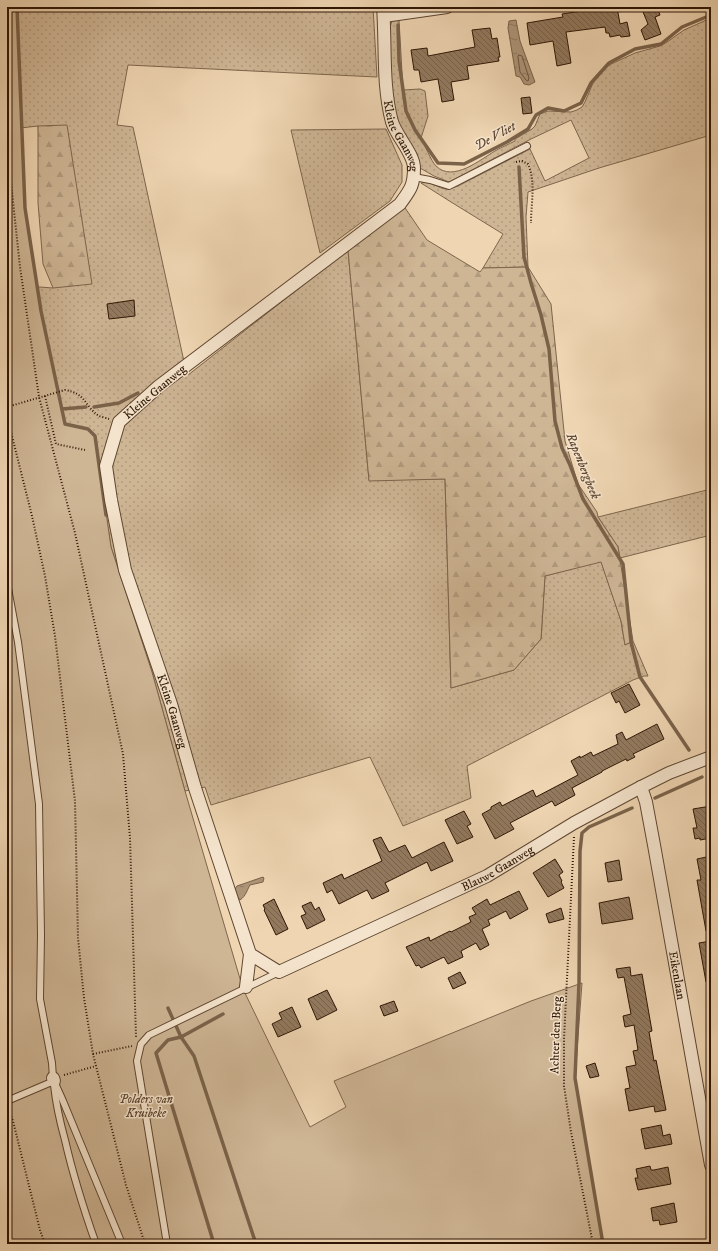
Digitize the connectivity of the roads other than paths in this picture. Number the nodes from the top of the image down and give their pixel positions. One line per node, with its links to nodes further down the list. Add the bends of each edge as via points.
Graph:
1 (446, 7): 2 (street)
2 (384, 11): 4 (street, Kleine Gaanweg, via 385,83 388,104 393,124 411,156)
3 (527, 146): 4 (lane, via 449,186)
4 (414, 177): 8 (street, Kleine Gaanweg, via 411,189 400,204 159,386 119,422 106,466 125,570 171,704 194,788)
5 (7, 583): 11 (lane, via 18,642 39,804 40,999)
6 (711, 757): 7 (street, Blauwe Gaanweg)
7 (641, 787): 9 (street, Blauwe Gaanweg, via 574,823 487,876); 13 (street, Eikenlaan, via 654,845)
8 (250, 954): 9 (street); 10 (street, Kleine Gaanweg)
9 (279, 972): 10 (lane)
10 (246, 987): 16 (lane, via 149,1035 141,1044 137,1061)
11 (53, 1080): 12 (lane); 14 (lane, via 55,1100 69,1156); 15 (lane)
12 (7, 1101)
13 (711, 1165)
14 (96, 1244)
15 (122, 1244)
16 (166, 1244)

